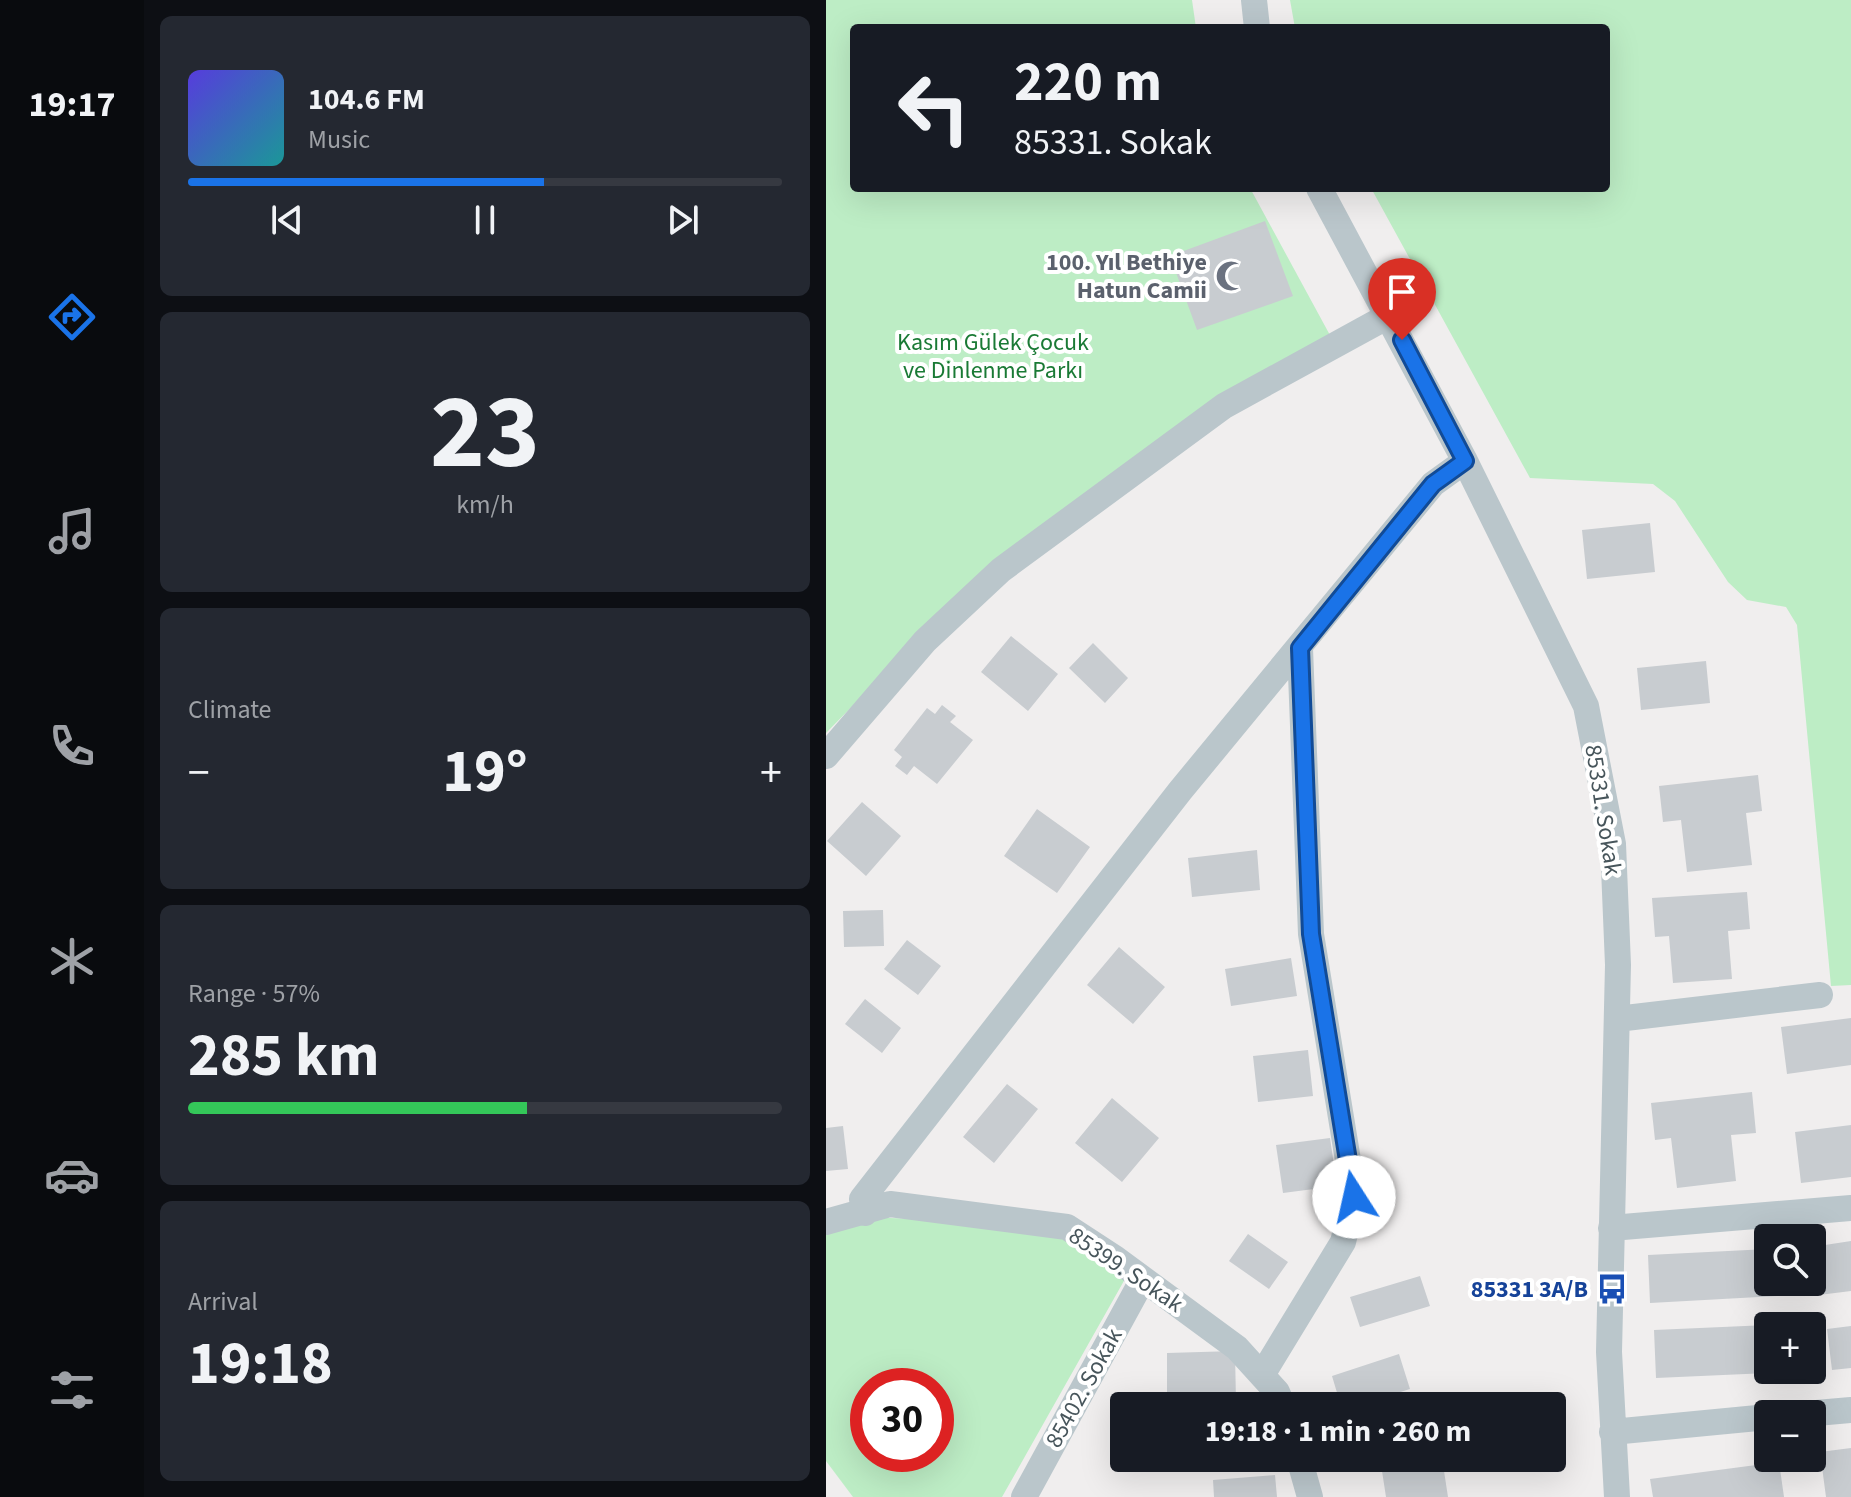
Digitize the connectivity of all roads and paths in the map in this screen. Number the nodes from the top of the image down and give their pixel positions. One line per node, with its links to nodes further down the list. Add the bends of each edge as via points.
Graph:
1 (1254, 0): 2 (street)
2 (1257, 24)
3 (1321, 192): 4 (street, 85331. Sokak)
4 (1390, 315): 5 (street, 85331. Sokak); 7 (street, via 1224,406 1001,570 925,641)
5 (1465, 461): 6 (street, via 1433,484); 9 (street, 85331. Sokak, via 1586,706 1613,844)
6 (1300, 648): 11 (street, via 1180,791 862,1199); 15 (street, via 1311,934 1354,1197 1343,1242)
7 (826, 756)
8 (1820, 995): 9 (street)
9 (1617, 1019): 13 (street, 85331. Sokak)
10 (1851, 1208): 13 (street)
11 (865, 1213): 12 (street, 85399. Sokak); 14 (street, 85399. Sokak, via 890,1204 1067,1227)
12 (826, 1222)
13 (1611, 1228): 20 (street, 85331. Sokak)
14 (1143, 1279): 15 (street, 85399. Sokak, via 1237,1348); 22 (street, 85402. Sokak)
15 (1262, 1375): 16 (street, 85399. Sokak)
16 (1276, 1392)
17 (1851, 1410): 18 (street)
18 (1826, 1412)
19 (1754, 1418): 20 (street)
20 (1612, 1432): 24 (street, 85331. Sokak)
21 (1303, 1472): 23 (street)
22 (1024, 1497)
23 (1310, 1497)
24 (1617, 1497)

